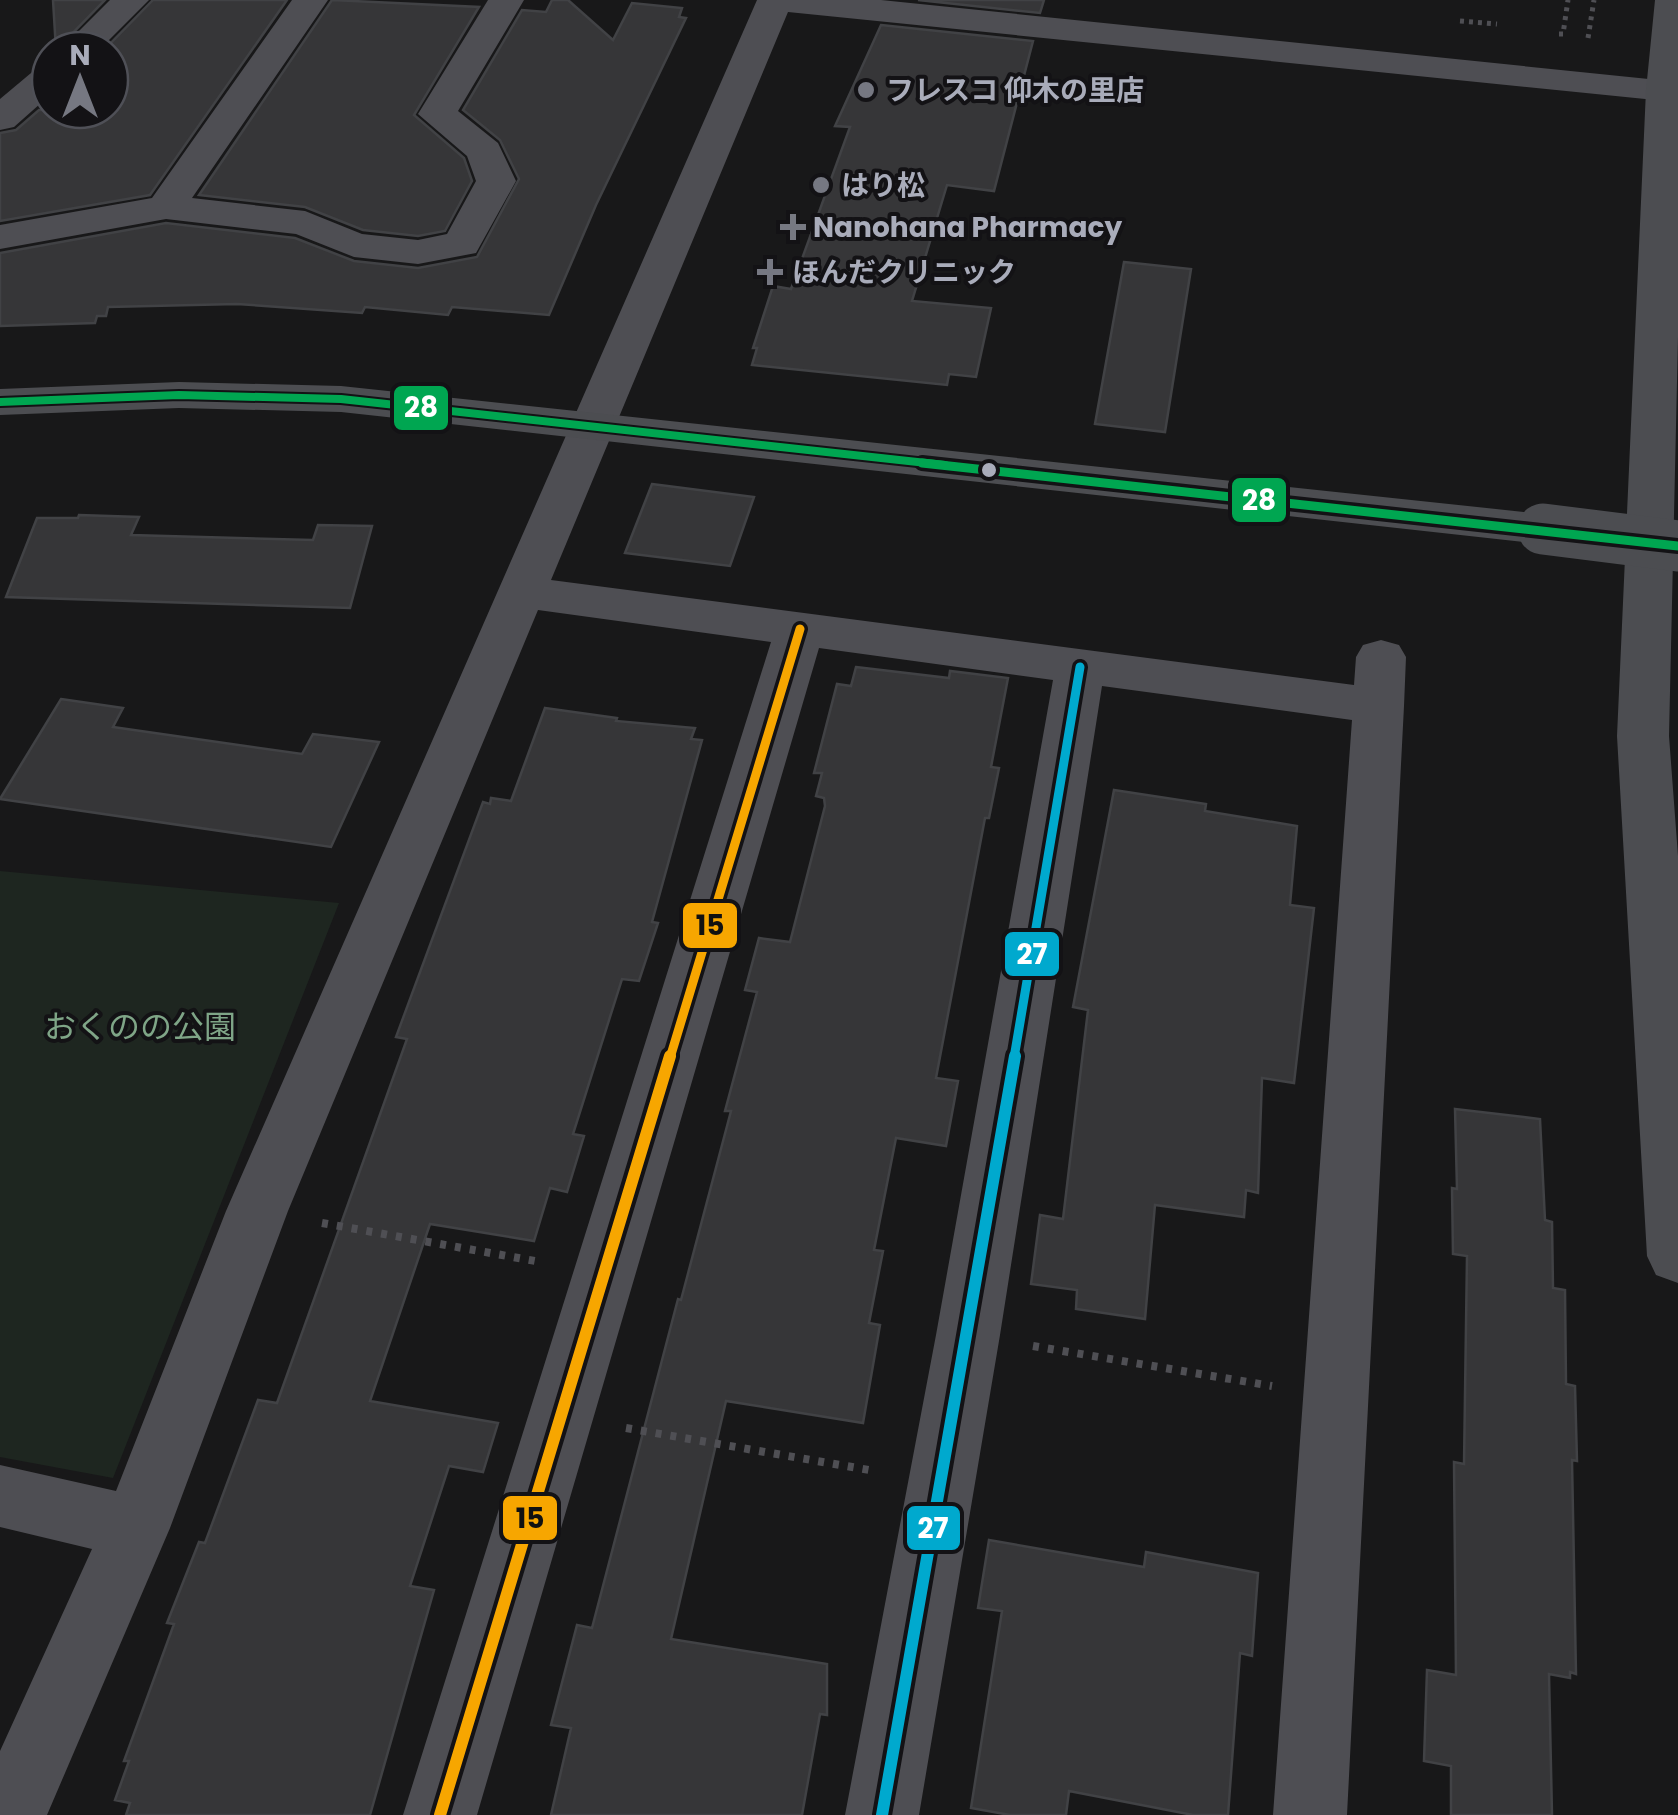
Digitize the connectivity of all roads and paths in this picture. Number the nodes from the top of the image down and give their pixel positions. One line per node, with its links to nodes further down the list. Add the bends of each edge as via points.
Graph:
1 (131, 0): 6 (street)
2 (310, 0): 10 (street)
3 (506, 0): 10 (street, via 436,114 484,152 496,181 462,244 418,252 354,245 305,223)
4 (775, 0): 7 (street); 13 (street)
5 (1673, 0): 7 (street)
6 (99, 30)
7 (1664, 90): 19 (street, via 1644,736)
8 (30, 93): 9 (street)
9 (0, 118)
10 (166, 207): 11 (street)
11 (0, 236)
12 (0, 402): 13 (street, via 179,395 341,399)
13 (591, 424): 14 (street, bridge); 15 (street)
14 (1678, 546)
15 (521, 592): 16 (street); 18 (street)
16 (800, 629): 17 (street); 20 (street)
17 (1080, 667): 21 (street); 22 (street, via 1380,681)
18 (257, 1211): 20 (path); 26 (street)
19 (1678, 1256)
20 (605, 1274): 23 (street)
21 (968, 1335): 22 (path); 24 (street)
22 (1336, 1397): 30 (street)
23 (561, 1416): 24 (path); 28 (street)
24 (941, 1482): 29 (street)
25 (0, 1496): 26 (street)
26 (136, 1528): 27 (street)
27 (9, 1815)
28 (440, 1815)
29 (882, 1815)
30 (1310, 1815)

